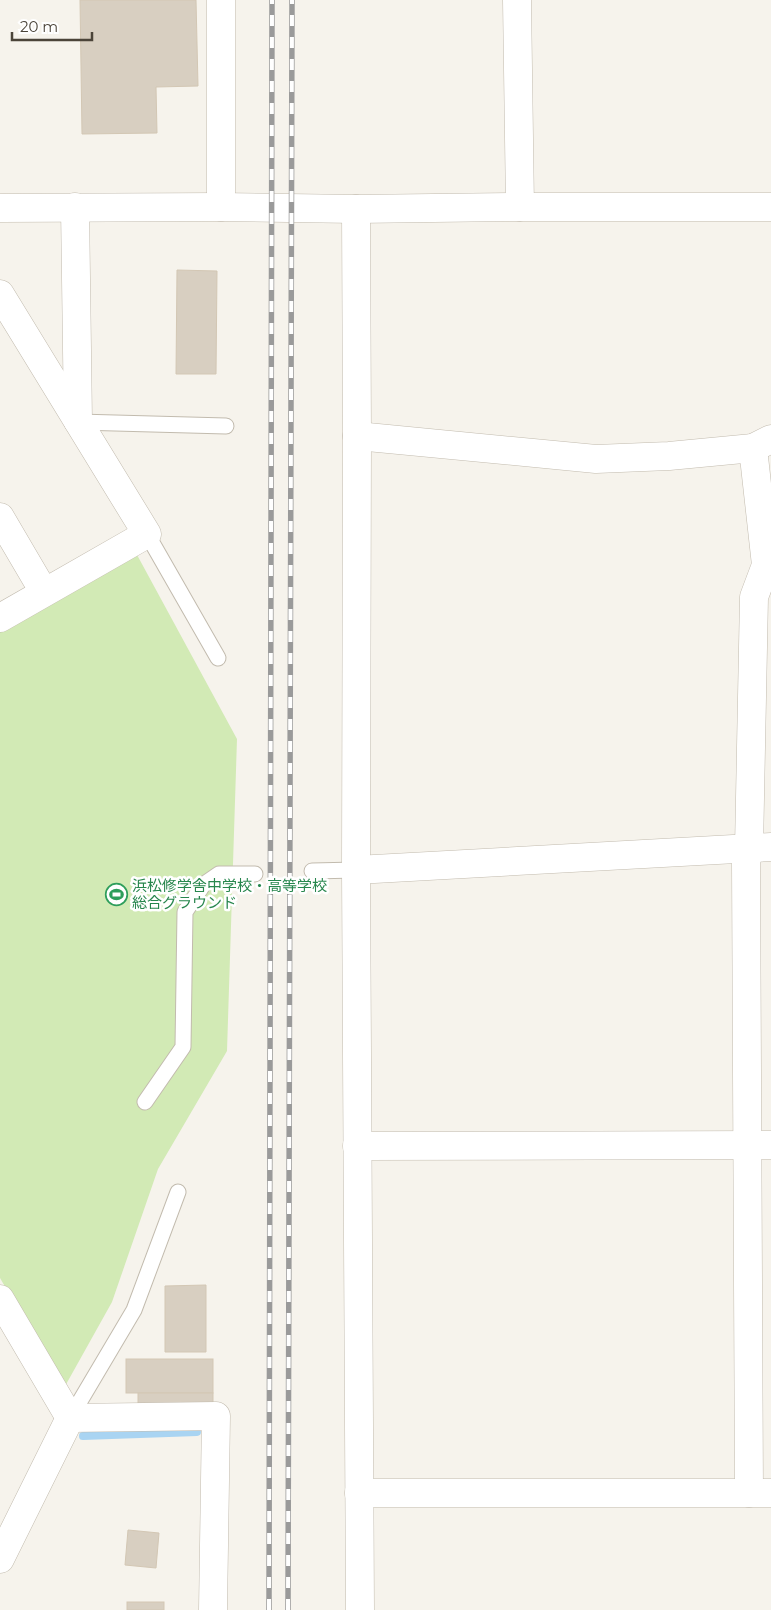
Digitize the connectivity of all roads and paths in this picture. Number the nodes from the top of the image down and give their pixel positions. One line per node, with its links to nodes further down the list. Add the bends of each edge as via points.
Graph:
1 (221, 0): 3 (street)
2 (517, 0): 4 (street)
3 (221, 207): 7 (street); 8 (street)
4 (520, 207): 5 (street); 8 (street)
5 (771, 207)
6 (0, 208): 7 (street)
7 (74, 208): 10 (street)
8 (356, 208): 12 (street)
9 (0, 294): 10 (street)
10 (78, 422): 11 (lane); 15 (street)
11 (226, 426)
12 (357, 436): 13 (street, via 596,459 668,456); 20 (street)
13 (762, 443): 19 (street, via 766,565 754,597)
14 (0, 517): 16 (street)
15 (147, 534): 16 (street); 18 (lane)
16 (44, 592): 17 (street)
17 (0, 618)
18 (218, 658)
19 (760, 848): 20 (street); 24 (street, via 746,863)
20 (356, 870): 21 (lane); 25 (street)
21 (312, 871)
22 (255, 874): 23 (lane, via 220,874 203,885 186,912 183,1047)
23 (145, 1102)
24 (760, 1145): 25 (street); 30 (street)
25 (357, 1146): 29 (street)
26 (178, 1192): 28 (lane, via 134,1310)
27 (0, 1300): 28 (street)
28 (70, 1418): 31 (street); 32 (street, via 216,1416)
29 (359, 1493): 30 (street); 33 (street)
30 (760, 1493)
31 (0, 1559)
32 (213, 1610)
33 (360, 1610)

